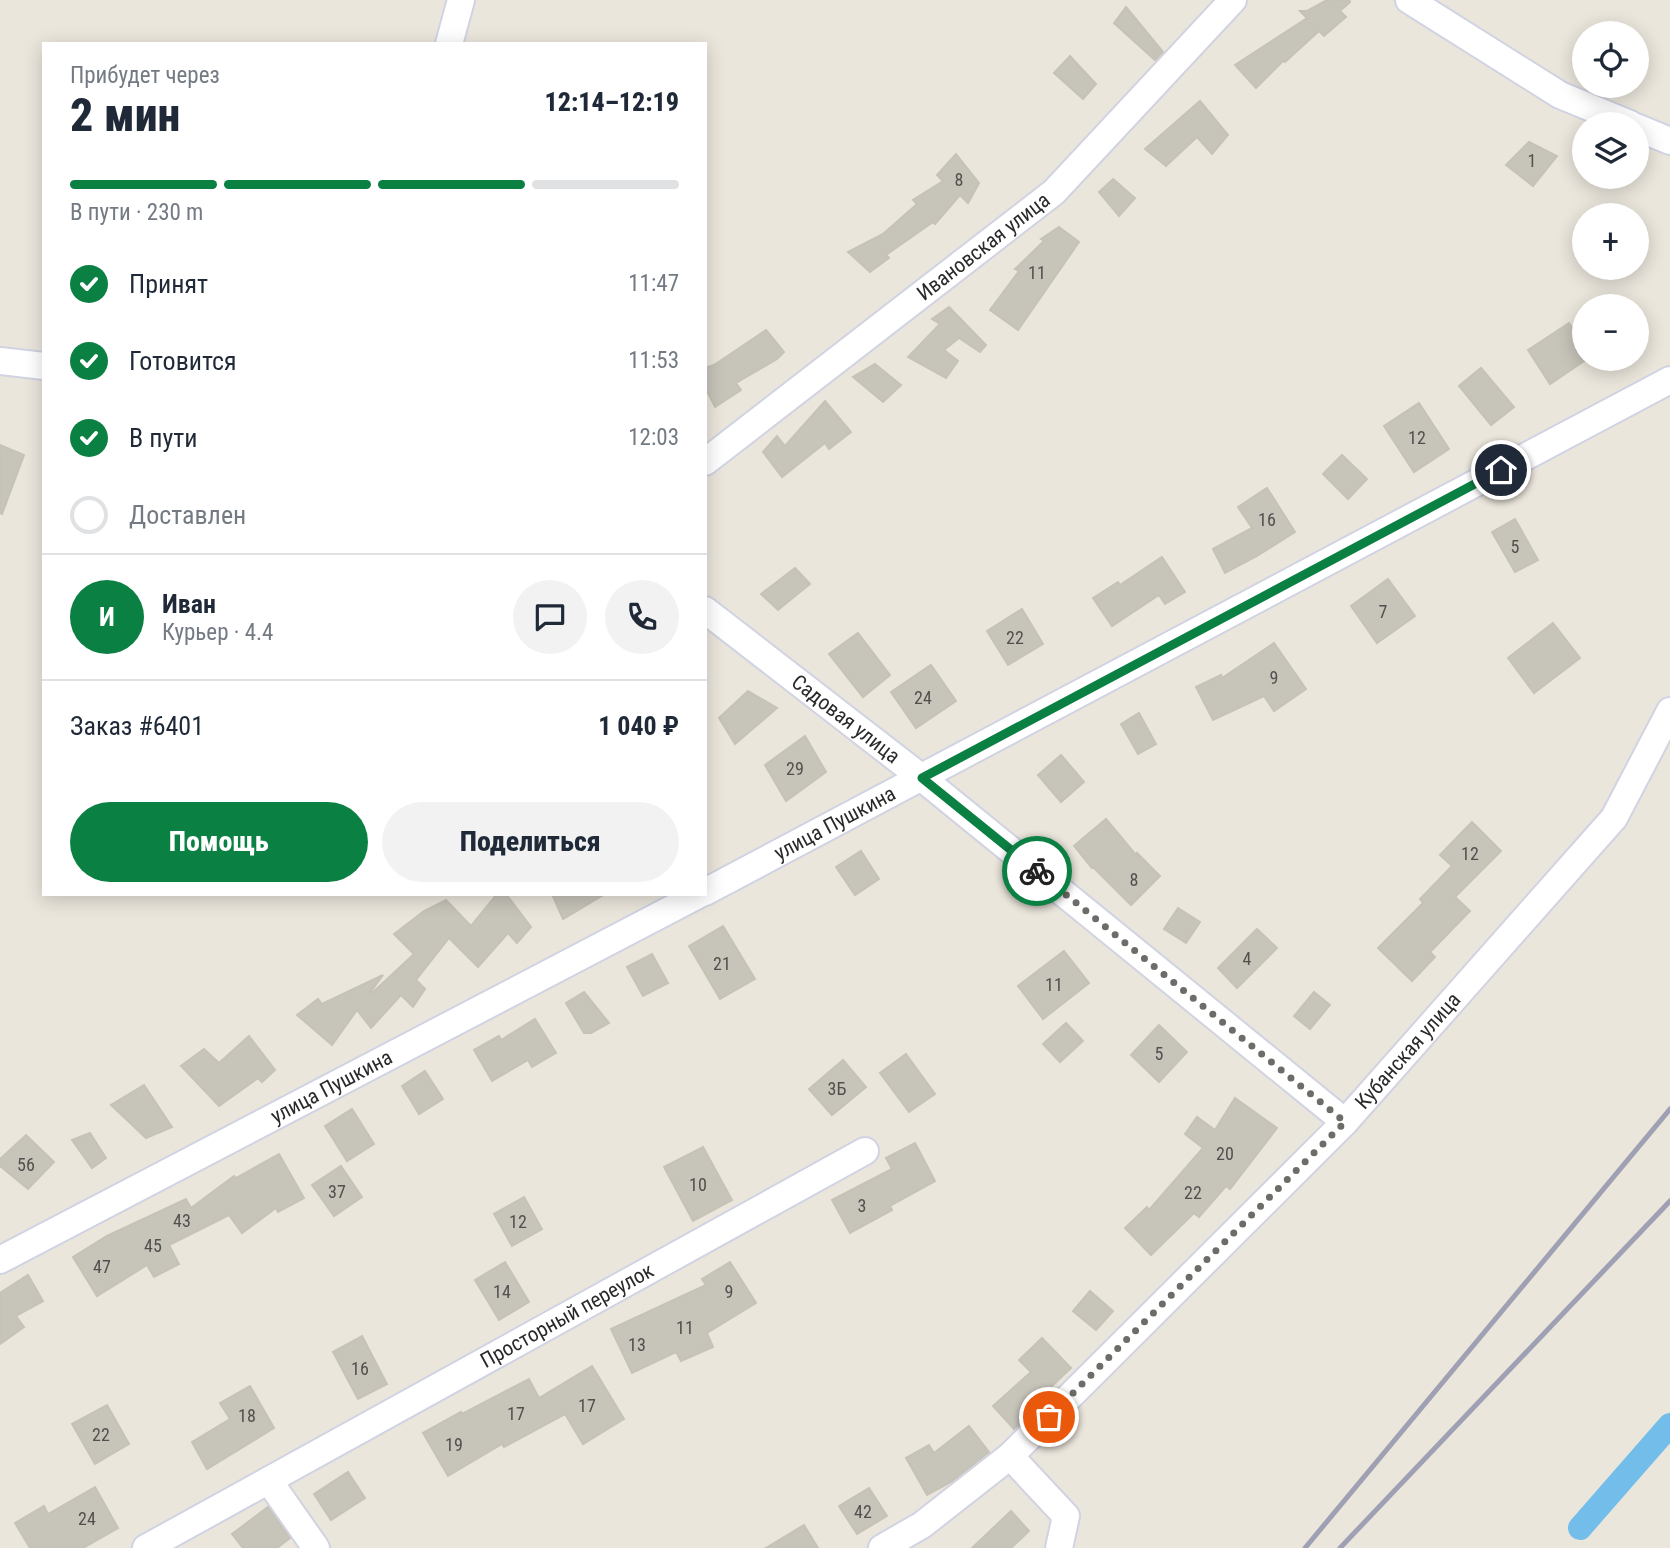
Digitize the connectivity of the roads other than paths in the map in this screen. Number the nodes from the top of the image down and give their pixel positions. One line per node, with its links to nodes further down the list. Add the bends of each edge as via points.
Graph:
1 (461, 0): 4 (street)
2 (1233, 0): 11 (street, Ивановская улица, via 1054,192)
3 (1409, 0): 5 (street, via 1560,95)
4 (450, 42)
5 (1601, 112)
6 (1649, 132): 7 (street)
7 (1670, 141)
8 (0, 362): 9 (street)
9 (42, 366)
10 (1670, 380): 14 (street, улица Пушкина)
11 (707, 461)
12 (707, 612): 14 (street, Садовая улица)
13 (1670, 710): 17 (street, Кубанская улица, via 1614,818)
14 (922, 778): 15 (street, улица Пушкина); 17 (street, Садовая улица)
15 (707, 890)
16 (696, 896): 19 (street, улица Пушкина)
17 (1345, 1122): 20 (street, Кубанская улица)
18 (865, 1151): 21 (street, Просторный переулок)
19 (0, 1259)
20 (1010, 1456): 24 (street, Кубанская улица, via 922,1525); 25 (street, via 1066,1516)
21 (269, 1481): 22 (street, Просторный переулок); 23 (street)
22 (146, 1548)
23 (316, 1548)
24 (882, 1548)
25 (1059, 1548)

